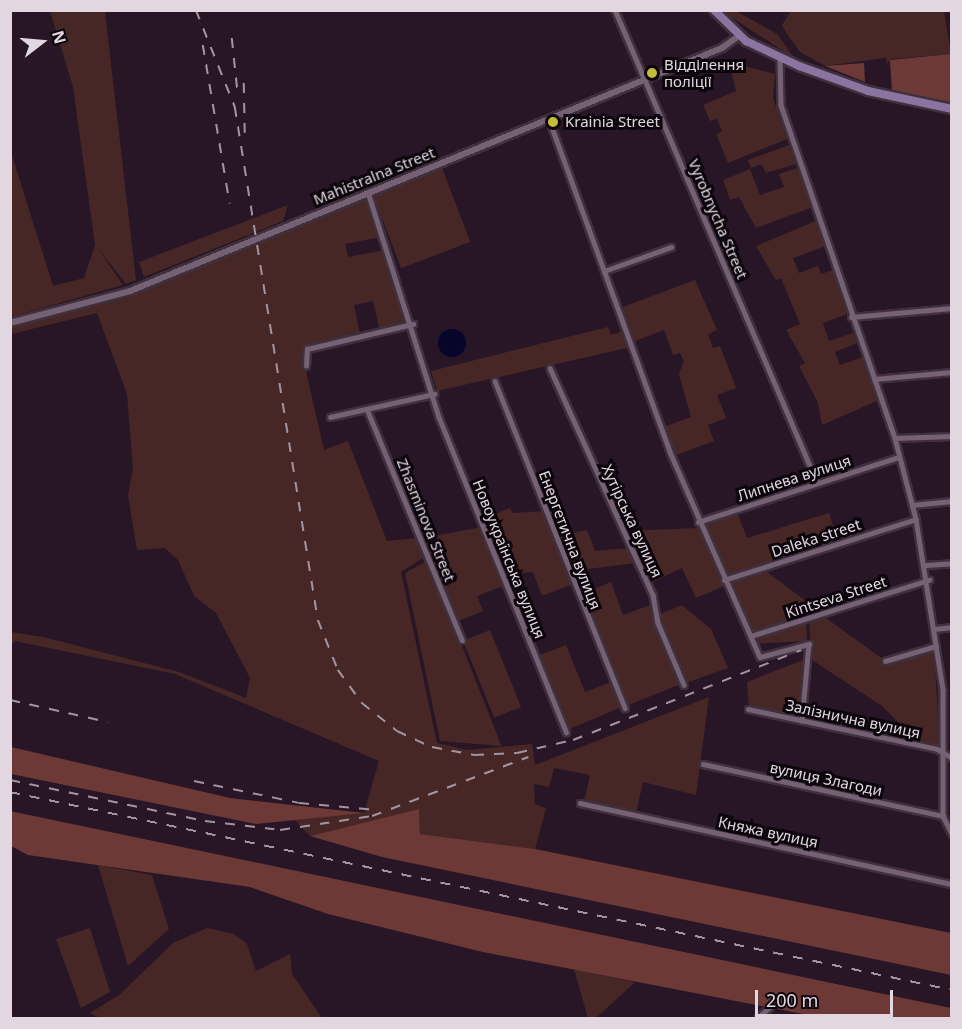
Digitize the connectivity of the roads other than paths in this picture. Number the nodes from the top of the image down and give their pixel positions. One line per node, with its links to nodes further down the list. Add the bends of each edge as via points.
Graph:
1 (615, 10): 5 (street, Vyrobnycha Street)
2 (714, 10): 3 (main road)
3 (741, 35): 4 (main road); 5 (street, Mahistralna Street)
4 (780, 57): 6 (main road, via 859,88); 12 (street, via 781,105)
5 (646, 79): 7 (street, Mahistralna Street); 26 (street, Vyrobnycha Street)
6 (951, 109)
7 (549, 119): 8 (street, Mahistralna Street); 10 (street)
8 (369, 192): 13 (street, Mahistralna Street, via 130,291); 14 (street, Новоукраїнська вулиця)
9 (671, 247): 10 (street)
10 (607, 270): 30 (street)
11 (951, 308): 12 (street)
12 (851, 317): 18 (street)
13 (10, 323)
14 (413, 324): 15 (street, via 307,349); 20 (street, Новоукраїнська вулиця)
15 (306, 366)
16 (550, 368): 41 (street, Хутірська вулиця, via 653,595 658,623)
17 (951, 372): 18 (street)
18 (874, 379): 24 (street)
19 (495, 381): 44 (street, Енергетична вулиця)
20 (434, 394): 21 (street); 47 (street, Новоукраїнська вулиця)
21 (367, 409): 22 (street); 38 (street, Zhasminova Street)
22 (330, 417)
23 (951, 436): 24 (street)
24 (895, 438): 25 (street)
25 (899, 457): 26 (street, Липнева вулиця); 28 (street)
26 (817, 482): 30 (street, Липнева вулиця)
27 (951, 501): 28 (street)
28 (912, 505): 29 (street)
29 (916, 519): 32 (street); 33 (street, Daleka street)
30 (698, 522): 33 (street)
31 (951, 563): 32 (street)
32 (926, 565): 34 (street)
33 (724, 580): 37 (street)
34 (929, 580): 36 (street); 37 (street, Kintseva Street)
35 (951, 627): 36 (street)
36 (934, 629): 39 (street)
37 (751, 636): 46 (street, via 760,657 809,644)
38 (462, 640)
39 (936, 646): 40 (street); 42 (street)
40 (885, 661)
41 (684, 685)
42 (943, 690): 43 (street); 48 (street)
43 (951, 690)
44 (625, 708)
45 (748, 709): 46 (street, Залізнична вулиця)
46 (802, 721): 48 (street, Залізнична вулиця)
47 (566, 732)
48 (943, 752): 49 (street, Залізнична вулиця); 52 (street)
49 (951, 758)
50 (704, 764): 52 (street, вулиця Злагоди)
51 (580, 803): 54 (street, Княжа вулиця)
52 (943, 816): 53 (street)
53 (951, 834)
54 (951, 884)
55 (769, 1008): 56 (street)
56 (757, 1018)

